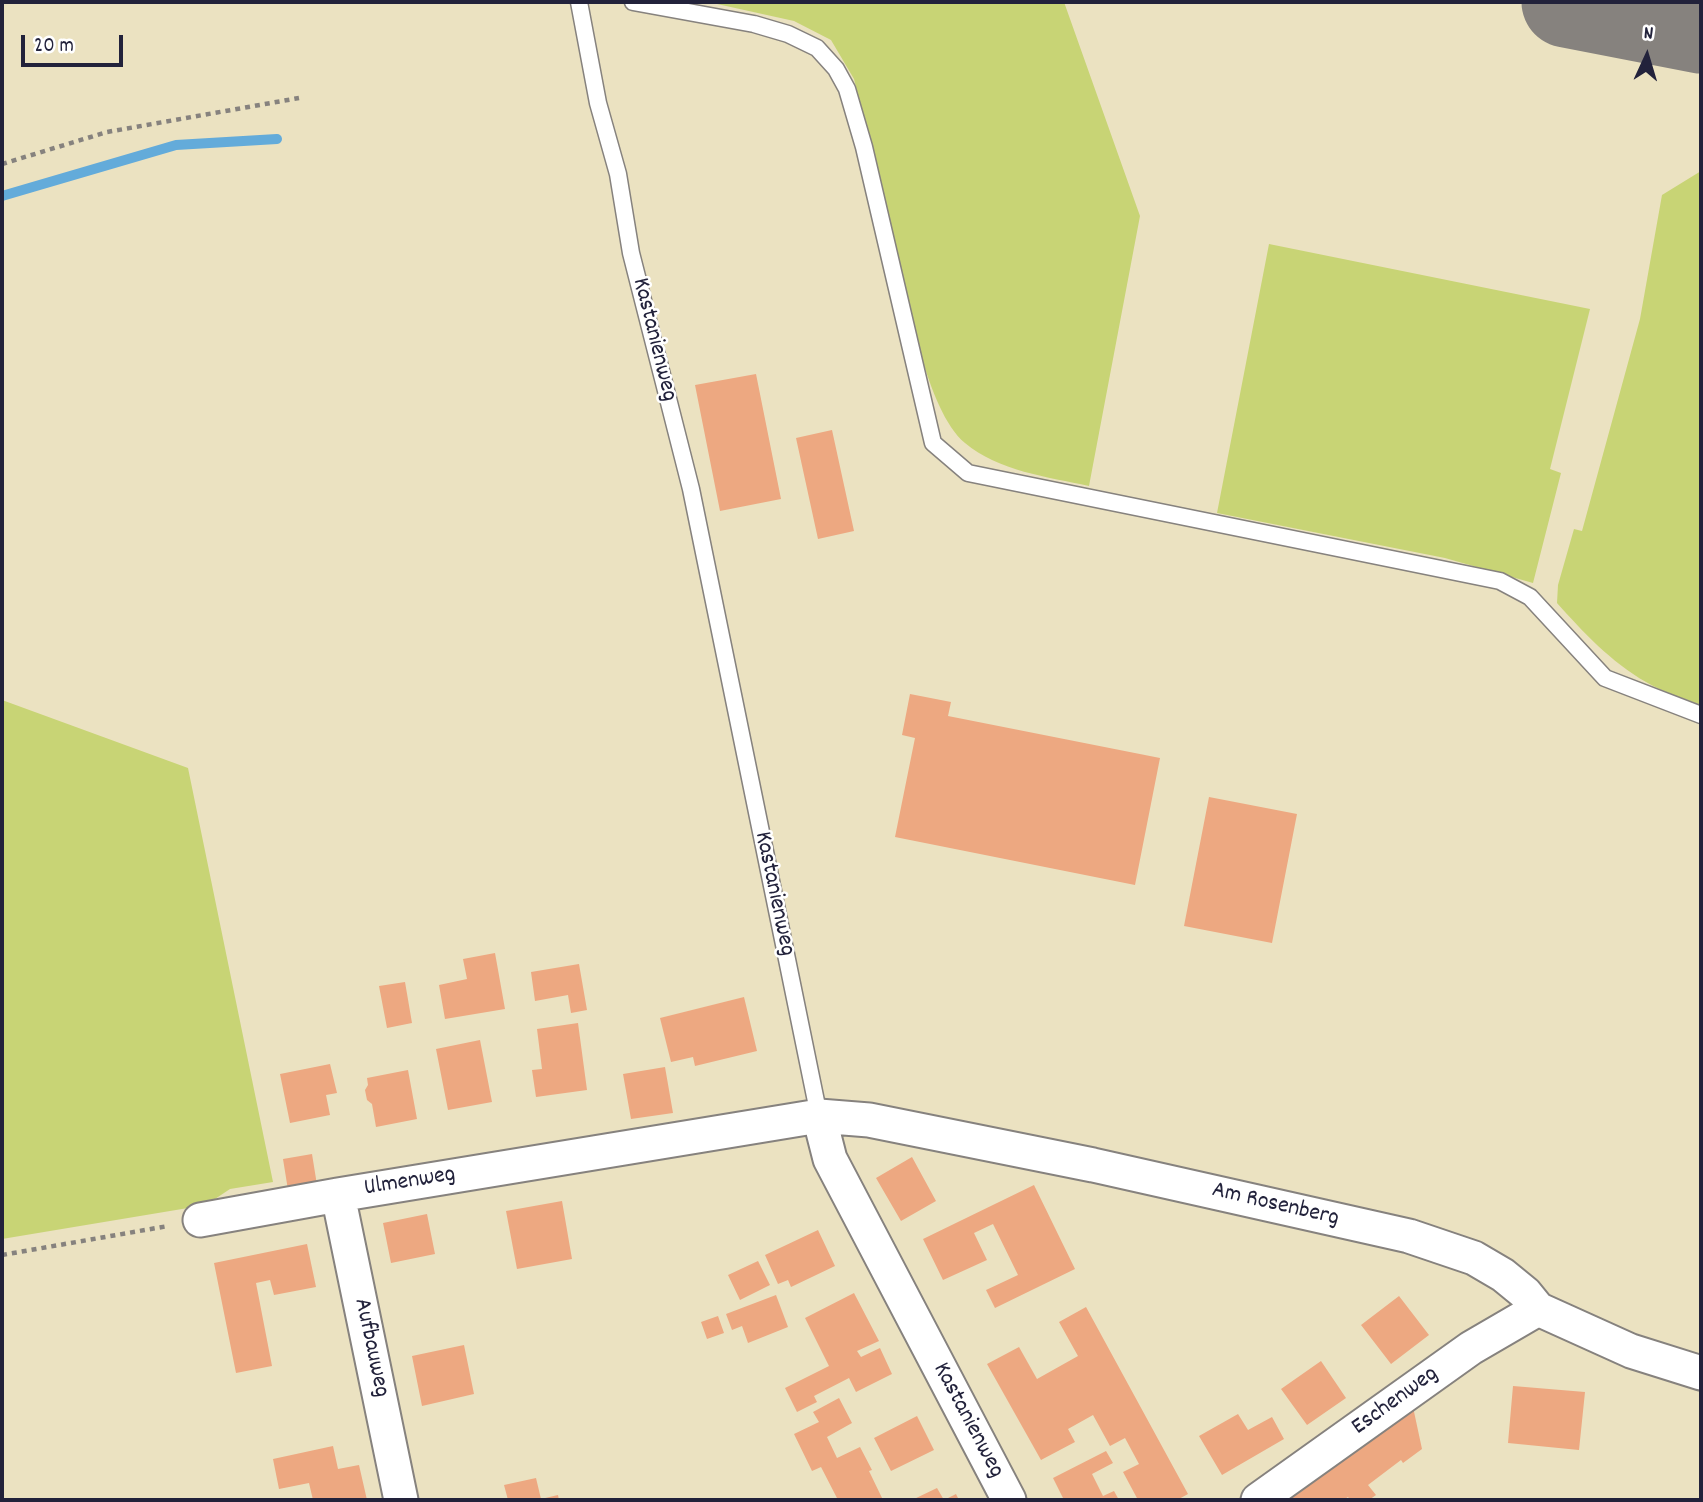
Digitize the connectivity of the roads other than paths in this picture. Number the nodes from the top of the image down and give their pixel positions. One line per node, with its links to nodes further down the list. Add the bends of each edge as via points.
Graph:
1 (579, 2): 4 (lane, Kastanienweg, via 631,253 691,489)
2 (633, 2): 3 (lane, via 788,34 817,48 836,69 847,89 864,147 933,443 968,473 1500,581 1530,597 1605,678)
3 (1701, 715)
4 (819, 1116): 5 (street, Ulmenweg); 7 (street, Am Rosenberg, via 869,1120 1093,1165 1409,1236 1503,1275); 10 (street, Kastanienweg, via 830,1159)
5 (338, 1195): 6 (street, Ulmenweg); 9 (street, Aufbauweg)
6 (200, 1220)
7 (1538, 1309): 8 (street, Am Rosenberg, via 1631,1350); 11 (street, Eschenweg, via 1471,1348)
8 (1701, 1373)
9 (401, 1500)
10 (1009, 1500)
11 (1258, 1500)

